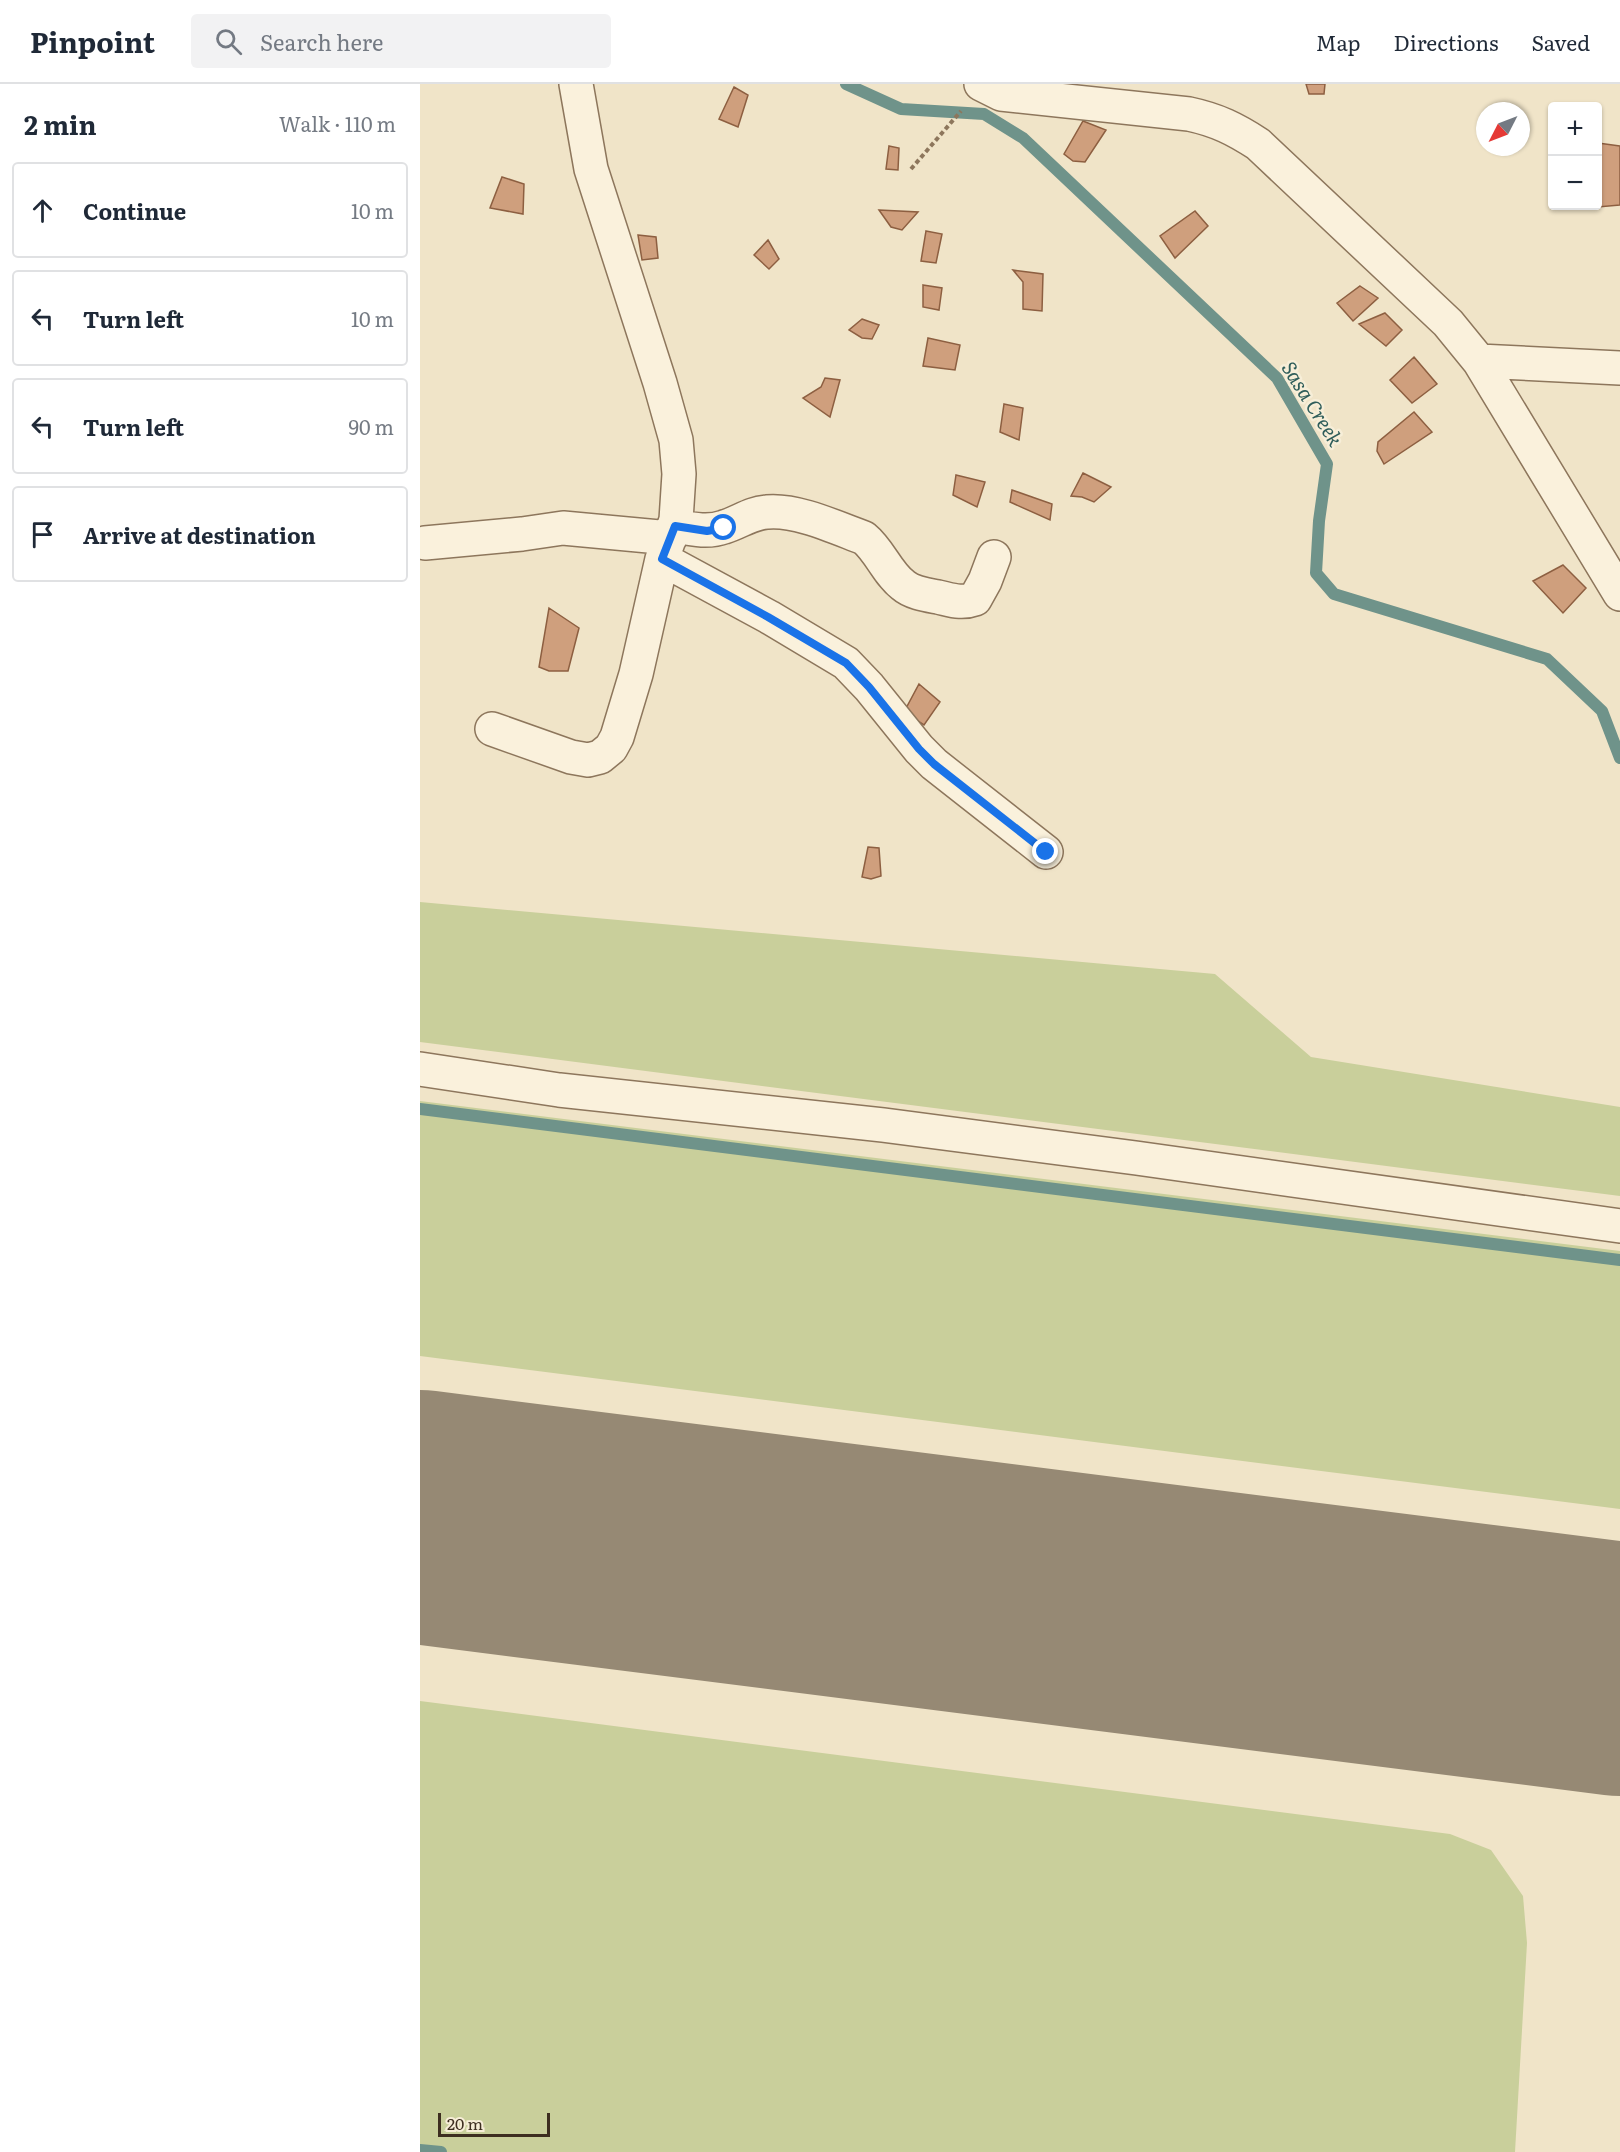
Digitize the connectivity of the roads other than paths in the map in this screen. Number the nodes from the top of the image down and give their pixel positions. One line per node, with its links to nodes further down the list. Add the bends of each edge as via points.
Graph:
1 (576, 84): 5 (street, via 591,170 676,440 679,474)
2 (973, 95): 3 (street, via 1001,94 1189,114 1237,130 1258,144 1448,323)
3 (1479, 361): 4 (street); 8 (street)
4 (1620, 368)
5 (669, 541): 6 (street, via 563,528); 7 (street, via 724,528 749,515 769,511 792,514 864,538 903,585 956,602 975,599); 9 (street, via 636,674 611,748 588,760 571,758); 10 (street, via 768,617 846,663 934,764)
6 (425, 543)
7 (994, 557)
8 (1616, 578)
9 (492, 729)
10 (1046, 852)
11 (420, 1069): 12 (street, via 559,1090 883,1125)
12 (1620, 1226)

